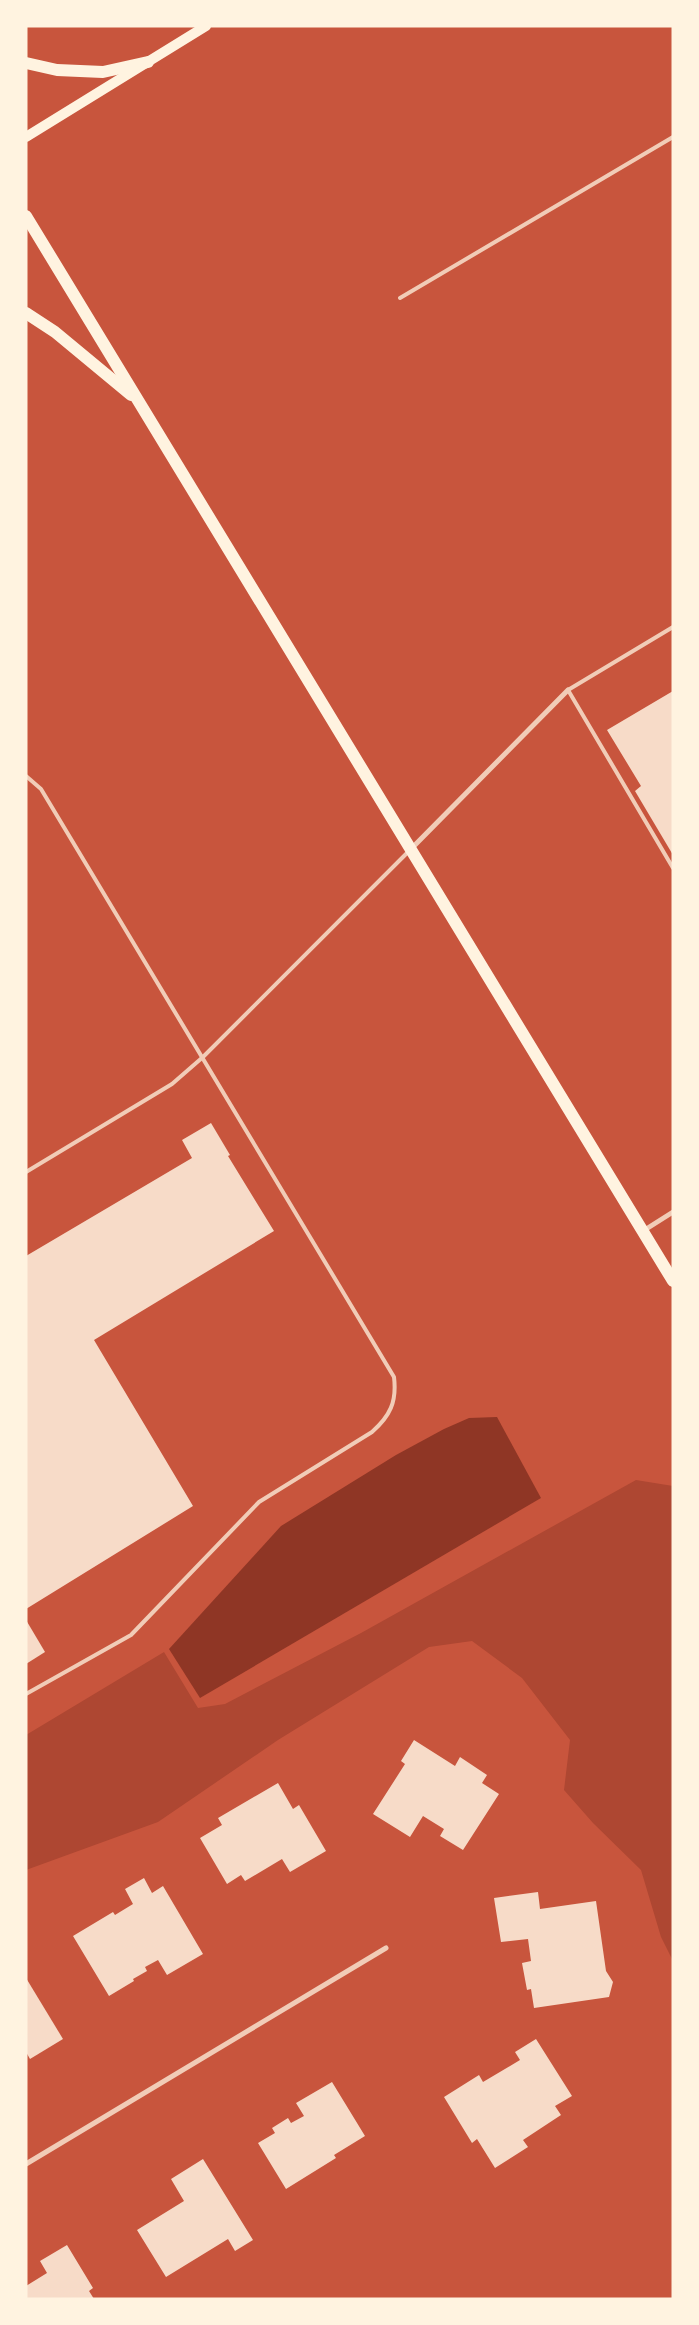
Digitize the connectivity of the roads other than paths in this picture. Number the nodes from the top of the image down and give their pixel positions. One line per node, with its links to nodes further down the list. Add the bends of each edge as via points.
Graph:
1 (206, 26): 2 (main road)
2 (148, 62): 3 (main road, via 103,72 57,70); 4 (main road)
3 (26, 63)
4 (26, 137)
5 (673, 137): 7 (lane)
6 (26, 216): 9 (main road)
7 (400, 298)
8 (26, 313): 9 (main road, via 55,332)
9 (138, 400): 13 (main road)
10 (673, 627): 11 (lane)
11 (568, 690): 13 (street); 14 (lane)
12 (26, 776): 15 (lane, via 41,789)
13 (411, 849): 15 (lane); 18 (main road)
14 (673, 868)
15 (203, 1057): 16 (lane, via 172,1084); 20 (lane, via 394,1377 396,1392 393,1406 372,1432 259,1502 131,1635)
16 (26, 1172)
17 (673, 1212): 18 (street)
18 (642, 1231): 19 (main road)
19 (673, 1281)
20 (26, 1694)
21 (386, 1948): 22 (street)
22 (26, 2164)

